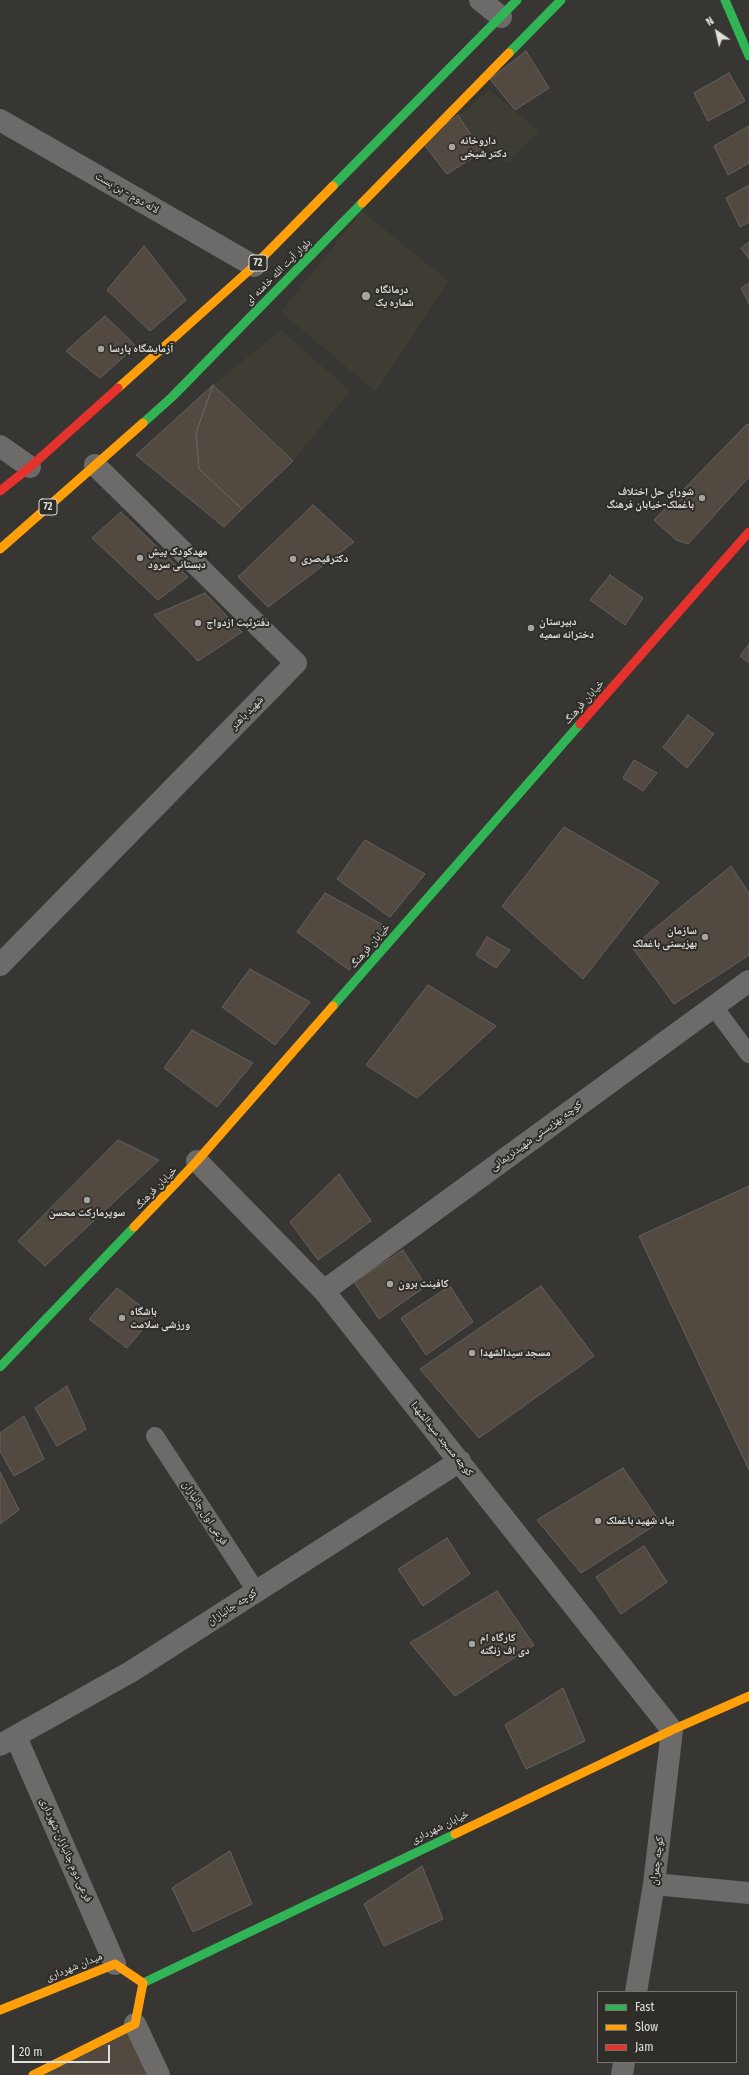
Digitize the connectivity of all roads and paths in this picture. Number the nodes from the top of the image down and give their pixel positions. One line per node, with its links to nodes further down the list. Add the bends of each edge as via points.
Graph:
1 (480, 0): 5 (street)
2 (517, 0): 5 (main road, بلوار آیت الله خامنه ای / 72)
3 (561, 0): 10 (main road, بلوار آیت الله خامنه ای / 72, via 172,397)
4 (725, 0): 6 (main road)
5 (501, 18): 8 (main road, بلوار آیت الله خامنه ای / 72)
6 (749, 56)
7 (0, 120): 8 (street, لاله دوم - بن بست)
8 (254, 266): 11 (main road, بلوار آیت الله خامنه ای / 72)
9 (0, 446): 11 (street)
10 (95, 465): 14 (main road, بلوار آیت الله خامنه ای / 72); 15 (street, شهید باهنر, via 296,662)
11 (30, 467): 12 (main road, بلوار آیت الله خامنه ای / 72)
12 (0, 491)
13 (749, 532): 19 (main road, خیابان فرهنگ)
14 (0, 550)
15 (0, 965)
16 (749, 982): 17 (street, کوچه بهزیستی شهیدنریمانی)
17 (714, 1007): 18 (lane); 20 (street, کوچه بهزیستی شهیدنریمانی)
18 (749, 1054)
19 (197, 1162): 20 (street, کوچه مسجد سیدالشهدا); 21 (main road, خیابان فرهنگ)
20 (324, 1291): 23 (street, کوچه مسجد سیدالشهدا)
21 (0, 1367)
22 (154, 1436): 24 (lane, فرعی اول جانبازان)
23 (460, 1461): 24 (street, کوچه جانبازان); 26 (street, کوچه مسجد سیدالشهدا)
24 (256, 1591): 27 (street, کوچه جانبازان, via 132,1671)
25 (749, 1696): 26 (main road, خیابان شهرداری)
26 (672, 1730): 28 (street, کوچه چمران); 31 (main road, خیابان شهرداری)
27 (8, 1741): 30 (street, فرعی دوم جانبازان-شهرداری)
28 (654, 1884): 29 (street); 32 (street, کوچه چمران)
29 (749, 1893)
30 (115, 1964): 31 (main road, میدان شهرداری); 33 (main road, میدان شهرداری)
31 (143, 1983): 34 (main road)
32 (636, 1991)
33 (0, 2010)
34 (135, 2024): 36 (main road); 37 (street)
35 (624, 2063): 38 (street)
36 (33, 2075)
37 (159, 2075)
38 (622, 2075)

